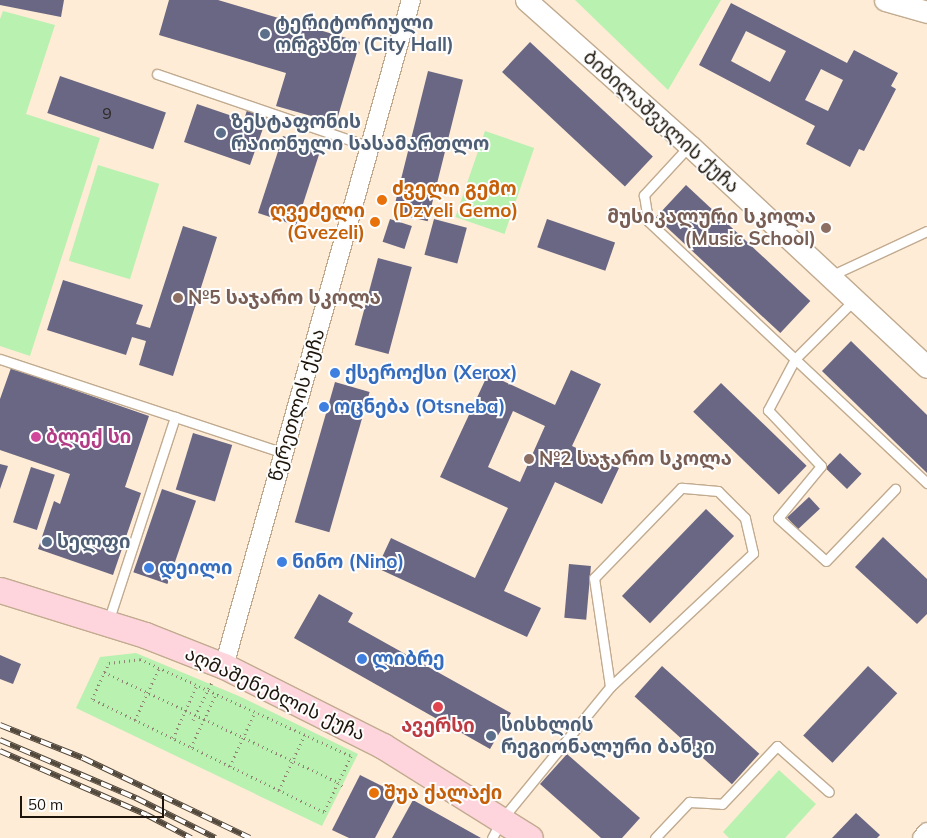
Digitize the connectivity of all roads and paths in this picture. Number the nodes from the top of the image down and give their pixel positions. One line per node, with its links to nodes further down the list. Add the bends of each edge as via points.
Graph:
1 (412, 0): 7 (street, წერეთლის ქუჩა)
2 (526, 0): 6 (street, ბიბილაშვულის ქუჩა)
3 (885, 0): 4 (street)
4 (927, 12)
5 (157, 74): 7 (lane)
6 (690, 146): 9 (street, ბიბილაშვულის ქუჩა); 11 (lane, via 644,195 648,221)
7 (370, 147): 15 (street, წერეთლის ქუჩა)
8 (927, 231): 9 (lane)
9 (830, 276): 10 (street, ბიბილაშვულის ქუჩა)
10 (854, 299): 11 (lane); 13 (street, ბიბილაშვულის ქუჩა)
11 (796, 359): 16 (lane); 17 (lane, via 768,410 821,466 778,518 826,561)
12 (0, 360): 14 (lane)
13 (927, 367)
14 (174, 417): 15 (lane); 19 (lane)
15 (284, 453): 20 (street, წერეთლის ქუჩა)
16 (927, 483)
17 (895, 489)
18 (0, 590): 19 (main road, აღმაშენებლის ქუჩა)
19 (108, 623): 20 (main road, აღმაშენებლის ქუჩა)
20 (224, 666): 44 (main road, აღმაშენებლის ქუჩა, via 383,746)
21 (159, 668): 22 (path, via 140,660 109,663); 23 (path); 26 (path)
22 (104, 672): 26 (path); 32 (path, via 92,699)
23 (197, 685): 25 (path); 28 (path)
24 (610, 687): 24 (lane, via 753,553 745,518 718,491 681,488 594,578); 44 (lane)
25 (206, 689): 27 (path); 30 (path)
26 (148, 692): 28 (path); 32 (path)
27 (216, 694): 29 (path); 31 (path)
28 (186, 710): 30 (path); 36 (path)
29 (255, 712): 34 (path); 35 (path)
30 (195, 715): 31 (path); 33 (path)
31 (204, 719): 35 (path); 37 (path)
32 (135, 720): 36 (path)
33 (192, 720)
34 (305, 734): 38 (path); 40 (path, via 351,756)
35 (244, 737): 38 (path); 39 (path)
36 (172, 738): 37 (path)
37 (192, 747): 39 (path)
38 (293, 761): 40 (path); 42 (path)
39 (230, 766): 42 (path)
40 (338, 782): 41 (path); 42 (path, via 324,812)
41 (344, 788)
42 (279, 790)
43 (829, 792): 47 (lane, via 777,746 722,804 689,802)
44 (497, 828): 46 (main road, აღმაშენებლის ქუჩა)
45 (927, 832): 48 (street)
46 (530, 838)
47 (656, 838)
48 (922, 838)

